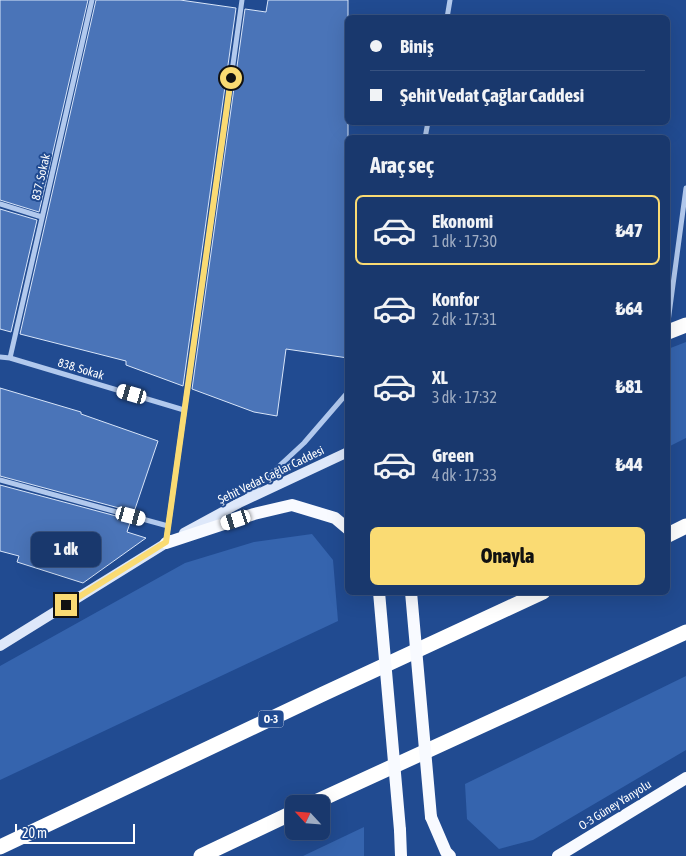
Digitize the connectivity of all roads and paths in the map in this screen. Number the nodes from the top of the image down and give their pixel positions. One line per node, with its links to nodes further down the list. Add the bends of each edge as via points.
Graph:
1 (92, 0): 7 (street, 837. Sokak)
2 (242, 0): 14 (street)
3 (450, 0): 4 (street)
4 (448, 15)
5 (686, 188): 8 (street)
6 (0, 204): 7 (street)
7 (42, 217): 12 (street, 837. Sokak)
8 (670, 307)
9 (686, 324): 10 (highway)
10 (670, 331)
11 (0, 357): 12 (street, 838. Sokak)
12 (10, 358): 14 (street, 838. Sokak)
13 (345, 395): 17 (street, via 304,443)
14 (184, 410): 18 (street)
15 (345, 453): 17 (main road, Şehit Vedat Çağlar Caddesi)
16 (0, 480): 18 (street)
17 (240, 503): 22 (main road, Şehit Vedat Çağlar Caddesi)
18 (168, 526): 22 (street)
19 (345, 526): 22 (main road, via 335,518 292,505)
20 (686, 526): 21 (highway)
21 (670, 534)
22 (166, 542): 27 (main road, Şehit Vedat Çağlar Caddesi)
23 (379, 595): 33 (main road, bridge)
24 (410, 595): 34 (main road, bridge, via 431,817)
25 (537, 595): 31 (highway, O-3)
26 (686, 632): 29 (highway)
27 (0, 646)
28 (686, 778): 35 (main road, O-3 Güney Yanyolu)
29 (330, 795)
30 (285, 816): 32 (highway)
31 (0, 847)
32 (201, 856)
33 (401, 856)
34 (450, 856)
35 (558, 856)

